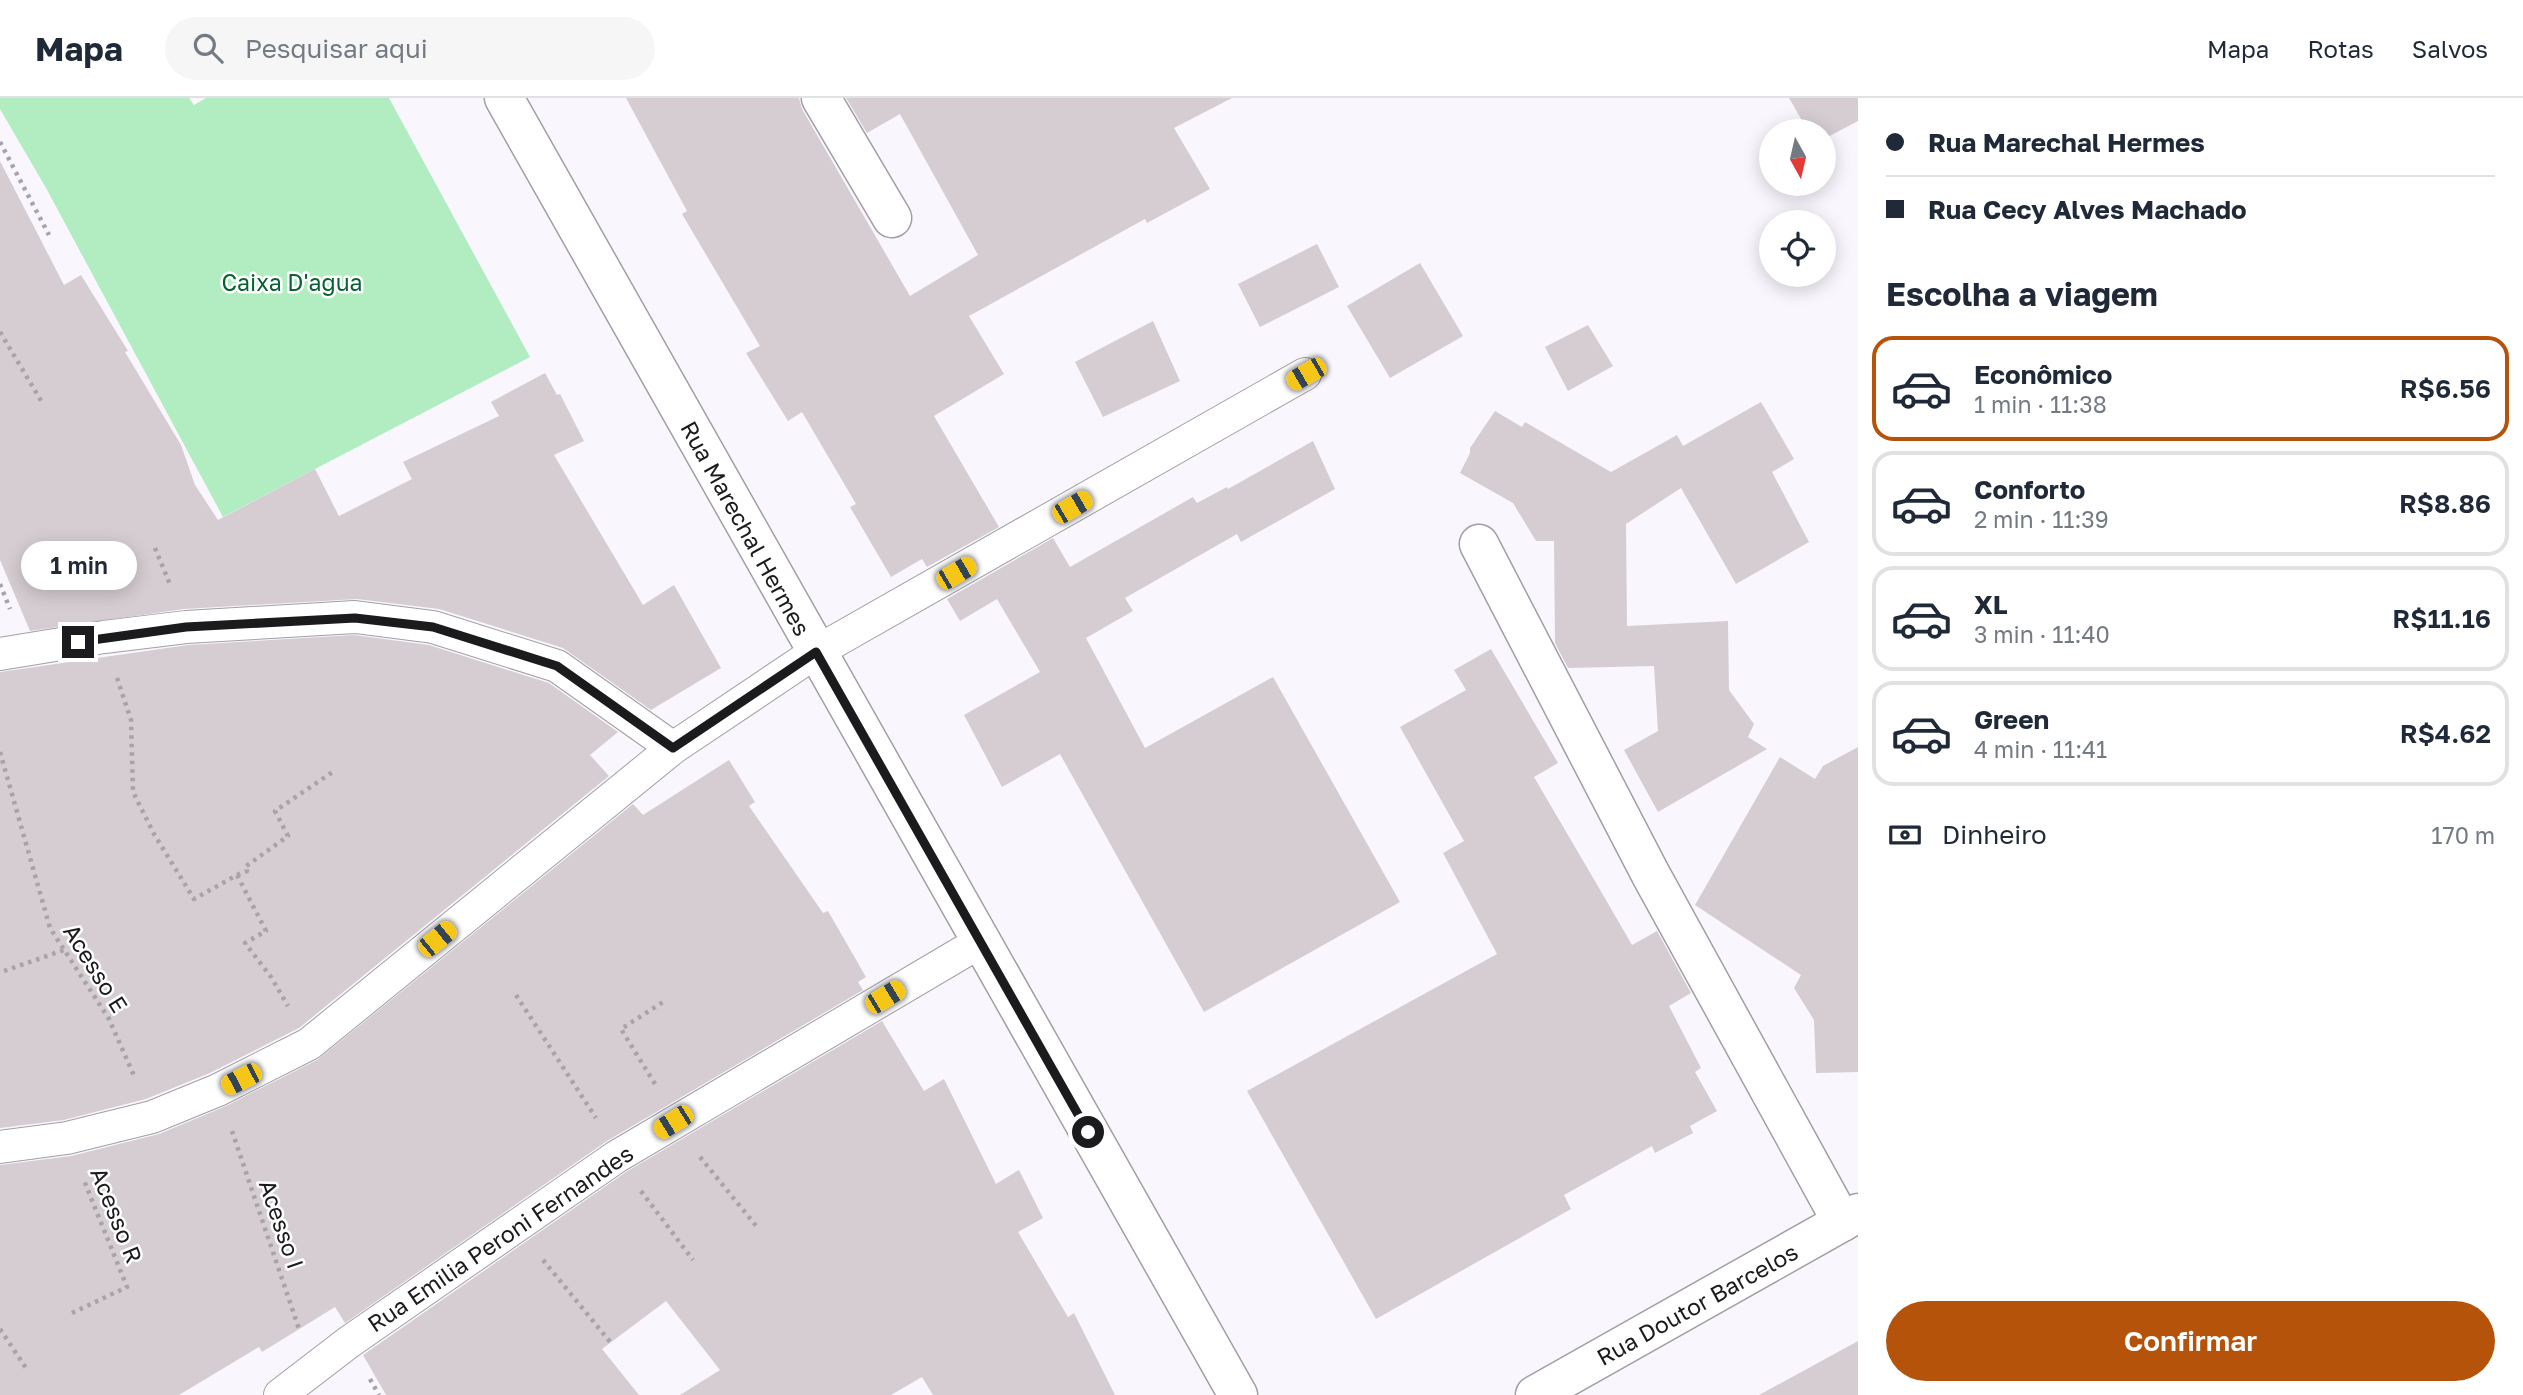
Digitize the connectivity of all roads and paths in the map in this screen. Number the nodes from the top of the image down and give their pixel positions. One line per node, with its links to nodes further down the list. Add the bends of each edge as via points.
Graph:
1 (504, 98): 11 (street, Rua Marechal Hermes)
2 (821, 98): 4 (street)
3 (0, 142): 5 (path)
4 (892, 218)
5 (50, 235)
6 (0, 332): 8 (path)
7 (1306, 374): 11 (lane)
8 (43, 404)
9 (1479, 544): 25 (street, via 1651,875)
10 (104, 637): 12 (lane); 13 (lane, via 186,627 355,618 433,627 557,666); 16 (path, via 131,720 133,792 154,834 194,899)
11 (816, 652): 13 (lane); 17 (street, Rua Marechal Hermes)
12 (0, 654)
13 (673, 748): 20 (lane)
14 (0, 752): 18 (path, Acesso E, via 50,928)
15 (334, 771): 16 (path, via 275,811 288,836)
16 (237, 875): 20 (path, via 266,931 245,943 271,977)
17 (980, 942): 26 (lane, Rua Emilia Peroni Fernandes, via 639,1143); 33 (street, Rua Marechal Hermes)
18 (64, 950): 19 (path); 22 (path, Acesso E, via 109,1019)
19 (4, 971)
20 (309, 1044): 21 (lane)
21 (218, 1090): 22 (lane); 31 (path, Acesso I)
22 (152, 1117): 23 (lane)
23 (67, 1138): 24 (lane); 27 (path, Acesso R, via 127,1287)
24 (0, 1147)
25 (1850, 1217): 34 (street, Rua Doutor Barcelos)
26 (516, 1227): 29 (path); 31 (lane, Rua Emilia Peroni Fernandes)
27 (72, 1313)
28 (0, 1329): 30 (path)
29 (611, 1343)
30 (26, 1368)
31 (313, 1369): 32 (lane, Rua Emilia Peroni Fernandes)
32 (280, 1395)
33 (1238, 1395)
34 (1535, 1395)

